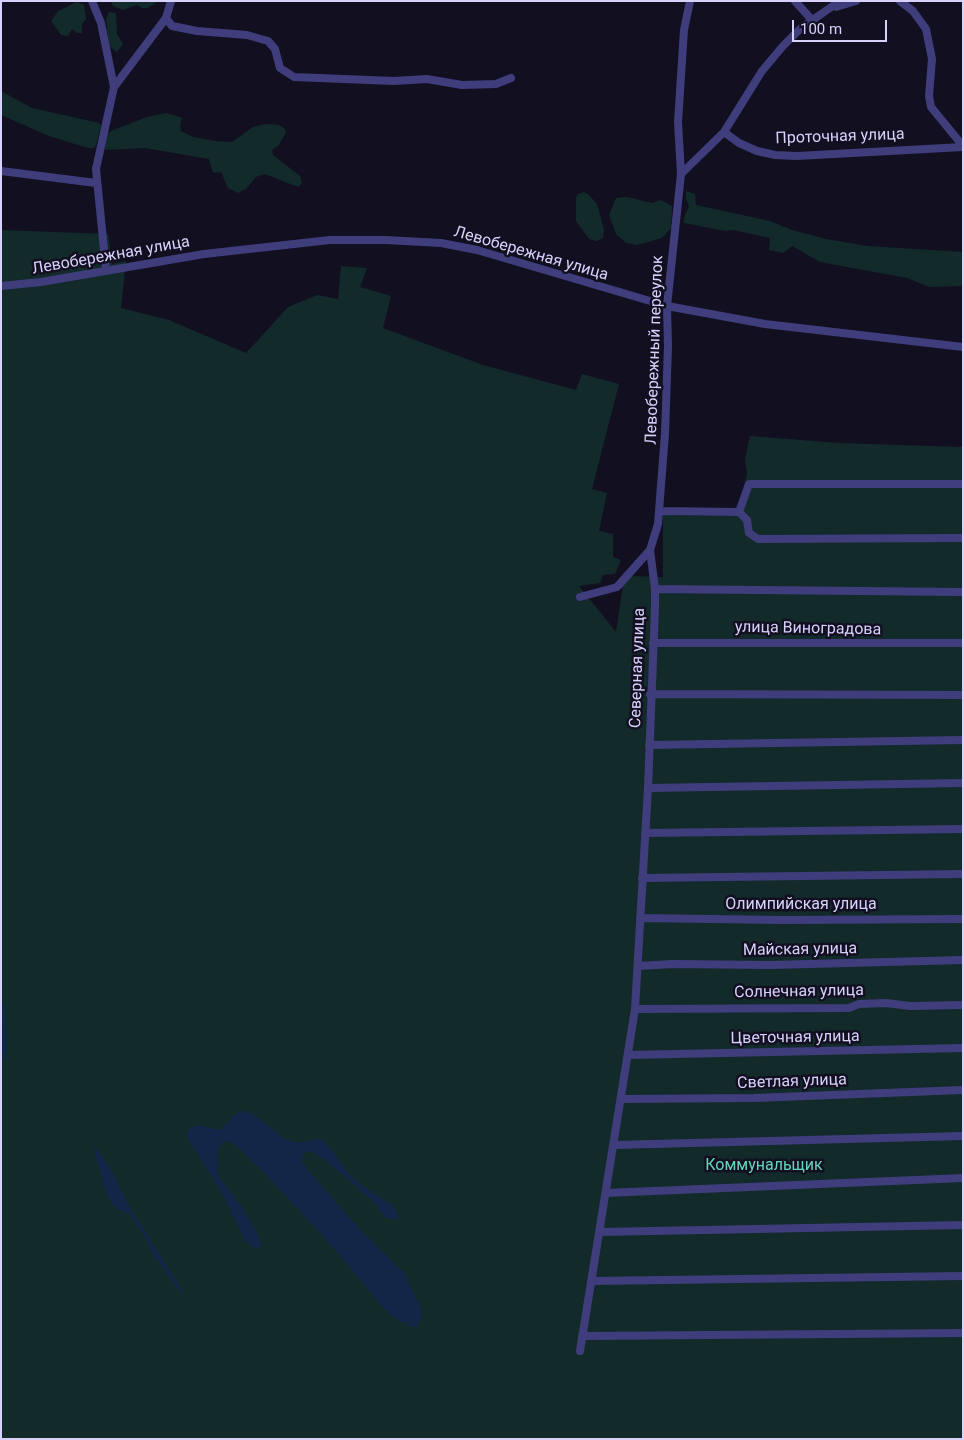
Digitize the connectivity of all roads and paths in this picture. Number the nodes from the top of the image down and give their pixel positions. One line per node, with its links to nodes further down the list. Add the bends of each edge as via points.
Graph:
1 (92, 1): 12 (street, via 101,23)
2 (170, 1): 9 (street)
3 (690, 1): 16 (street, Левобережный переулок, via 684,30 678,122)
4 (795, 1): 10 (street)
5 (840, 1): 8 (street)
6 (856, 1): 8 (street)
7 (900, 1): 14 (street, via 914,11 926,29 932,59 931,107)
8 (829, 9): 10 (street)
9 (166, 18): 11 (street, via 172,26 247,34 268,41 275,49 280,68 294,77 384,81 427,79 462,85 496,84); 12 (street)
10 (812, 20): 13 (street, via 783,46 762,72)
11 (511, 78)
12 (114, 87): 17 (street, via 98,152)
13 (724, 132): 14 (street, Проточная улица, via 757,151 797,156); 16 (street)
14 (963, 147)
15 (1, 171): 17 (street)
16 (681, 174): 20 (street, Левобережный переулок)
17 (96, 183): 18 (street)
18 (106, 270): 19 (street, Левобережная улица); 20 (street, Левобережная улица, via 204,254 330,240 423,242 477,250)
19 (1, 286)
20 (667, 306): 21 (street, Левобережная улица, via 765,324); 23 (street, Левобережный переулок, via 668,355)
21 (963, 347)
22 (963, 484): 24 (street, via 749,484)
23 (660, 511): 24 (street); 26 (street, Левобережный переулок)
24 (739, 512): 25 (street, via 747,520 749,533 758,539)
25 (963, 538)
26 (650, 550): 27 (street, Северная улица); 29 (street, via 617,587)
27 (655, 588): 28 (street); 30 (street, Северная улица)
28 (963, 592)
29 (580, 597)
30 (653, 643): 31 (street, улица Виноградова); 32 (street, Северная улица)
31 (963, 643)
32 (650, 694): 33 (street); 35 (street, Северная улица)
33 (963, 695)
34 (963, 740): 35 (street)
35 (650, 745): 37 (street, Северная улица)
36 (963, 783): 37 (street)
37 (648, 788): 39 (street, Северная улица)
38 (963, 829): 39 (street)
39 (645, 833): 41 (street, Северная улица)
40 (963, 874): 41 (street)
41 (642, 878): 42 (street, Северная улица)
42 (640, 918): 43 (street, Олимпийская улица); 45 (street, Северная улица)
43 (963, 919)
44 (963, 960): 45 (street, Майская улица)
45 (638, 966): 47 (street, Северная улица)
46 (963, 1005): 47 (street, Солнечная улица, via 886,1003 859,1004 849,1008)
47 (636, 1009): 49 (street, Северная улица)
48 (963, 1048): 49 (street, Цветочная улица)
49 (628, 1055): 51 (street, Северная улица)
50 (963, 1090): 51 (street, Светлая улица)
51 (621, 1099): 53 (street, Северная улица)
52 (963, 1136): 53 (street)
53 (614, 1145): 55 (street, Северная улица)
54 (963, 1178): 55 (street)
55 (606, 1193): 57 (street, Северная улица)
56 (963, 1225): 57 (street)
57 (599, 1232): 59 (street, Северная улица)
58 (963, 1276): 59 (street)
59 (591, 1280): 61 (street, Северная улица)
60 (963, 1333): 61 (street)
61 (582, 1336): 62 (street, Северная улица)
62 (580, 1351)

